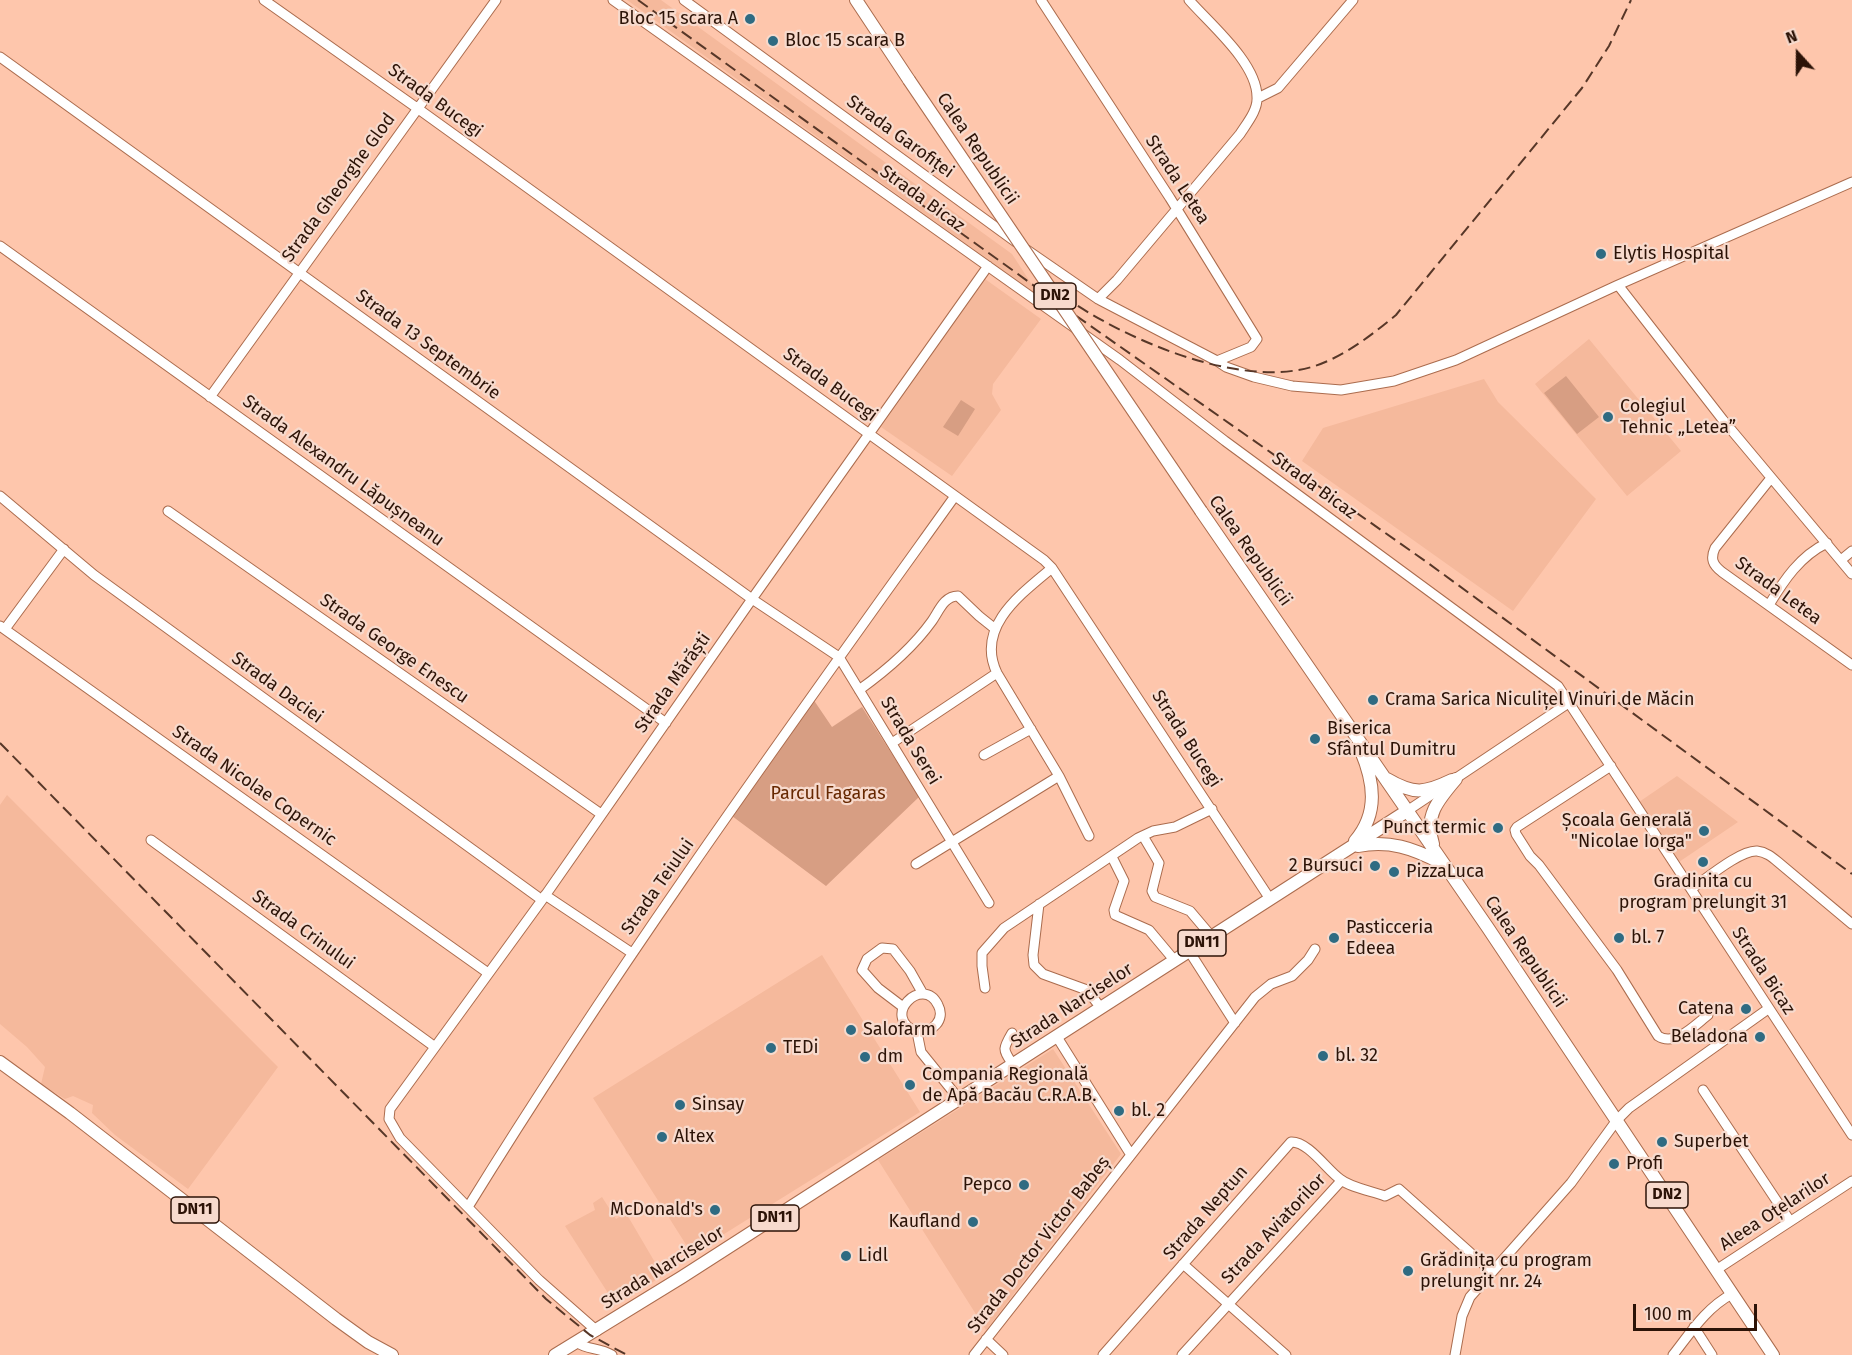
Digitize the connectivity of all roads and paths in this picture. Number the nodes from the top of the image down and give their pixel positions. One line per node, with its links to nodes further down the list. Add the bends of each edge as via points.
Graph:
1 (264, 0): 11 (street, Strada Bucegi)
2 (496, 0): 11 (street, Strada Gheorghe Glod)
3 (613, 0): 15 (street, Strada Bicaz)
4 (684, 0): 18 (street, Strada Garofiței)
5 (856, 0): 43 (main road, Calea Republicii / DN2, bridge)
6 (1041, 0): 13 (street, Strada Letea)
7 (1189, 0): 10 (street, via 1243,60)
8 (1353, 0): 10 (street, via 1278,88)
9 (0, 57): 16 (street, Strada 13 Septembrie)
10 (1258, 98): 13 (street, via 1240,134)
11 (417, 108): 16 (street, Strada Gheorghe Glod); 21 (street, Strada Bucegi)
12 (1852, 182): 17 (street)
13 (1176, 209): 18 (street); 19 (street, Strada Letea, via 1257,339 1251,346)
14 (0, 246): 20 (street, Strada Alexandru Lăpușneanu)
15 (988, 267): 21 (street, Strada Mărăști); 40 (street, Strada Bicaz, via 1120,360 1546,676)
16 (299, 273): 20 (street, Strada Gheorghe Glod); 32 (street, Strada 13 Septembrie)
17 (1618, 285): 19 (street, via 1456,360 1394,381 1341,390 1292,386 1254,377); 22 (street)
18 (1098, 299): 19 (street)
19 (1217, 361)
20 (210, 397): 41 (street, Strada Alexandru Lăpușneanu)
21 (870, 435): 24 (street, Strada Bucegi); 32 (street, Strada Mărăști)
22 (1771, 478): 26 (street); 33 (street, Strada Letea, via 1712,555 1716,567)
23 (0, 496): 27 (street, Strada Daciei)
24 (955, 496): 30 (street, Strada Bucegi); 36 (street, Strada Teiului)
25 (168, 511): 52 (street, Strada George Enescu)
26 (1827, 543): 29 (street); 33 (street, via 1801,561)
27 (64, 549): 34 (street); 63 (street, Strada Daciei, via 94,575)
28 (1852, 551): 29 (street)
29 (1841, 560): 31 (street)
30 (1052, 568): 35 (street); 50 (street, Strada Bucegi)
31 (1852, 574)
32 (752, 599): 36 (street, Strada 13 Septembrie); 41 (street, Strada Mărăști)
33 (1769, 604): 37 (street, Strada Letea)
34 (2, 627): 73 (street, Strada Nicolae Copernic)
35 (994, 628): 38 (street); 39 (street, via 958,596 952,596 891,667)
36 (839, 657): 39 (street, Strada Serei); 71 (street, Strada Teiului)
37 (1852, 665)
38 (997, 673): 42 (street); 44 (street)
39 (859, 690): 44 (street, Strada Serei)
40 (1570, 702): 46 (street, Strada Bicaz); 49 (street, Strada Narciselor)
41 (666, 723): 52 (street, Strada Mărăști)
42 (1031, 729): 45 (street); 47 (street)
43 (1352, 730): 48 (main road, Calea Republicii / DN2); 57 (main road, DN11, via 1374,793 1365,827)
44 (891, 743): 56 (street, Strada Serei)
45 (984, 755)
46 (1611, 766): 62 (street, Strada Bicaz); 79 (street, via 1517,827 1516,834 1617,970 1658,1036 1673,1039)
47 (1059, 776): 53 (street); 56 (street)
48 (1384, 777): 49 (main road, via 1415,791); 51 (main road, Calea Republicii / DN2)
49 (1456, 779): 51 (street, Strada Narciselor); 58 (main road, via 1430,817)
50 (1212, 809): 54 (street, via 1175,827); 64 (street, Strada Bucegi)
51 (1407, 811): 57 (main road, Strada Narciselor / DN11); 58 (main road, Calea Republicii / DN2)
52 (601, 814): 63 (street, Strada Mărăști)
53 (1089, 836)
54 (1143, 836): 59 (street); 68 (street, via 1159,863 1152,891 1155,897 1190,911)
55 (151, 840): 84 (street, Strada Crinului)
56 (953, 843): 60 (street); 65 (street, Strada Serei)
57 (1348, 849): 61 (main road, DN11, via 1373,844 1404,846); 64 (main road, Strada Narciselor / DN11)
58 (1436, 854): 61 (main road, Calea Republicii / DN2)
59 (1112, 857): 66 (street); 72 (street, via 1124,881 1115,915 1149,930)
60 (916, 864)
61 (1444, 865): 89 (main road, Calea Republicii / DN2)
62 (1691, 889): 67 (street, via 1737,858 1757,851 1768,854); 78 (street, Strada Bicaz)
63 (543, 898): 71 (street, Strada Daciei); 73 (street, Strada Mărăști)
64 (1270, 899): 68 (main road, Strada Narciselor / DN11)
65 (989, 903)
66 (1039, 904): 74 (street, via 1004,928 982,953); 77 (street, via 1034,965 1042,974 1087,990)
67 (1852, 924)
68 (1212, 937): 70 (main road, Strada Narciselor / DN11)
69 (1315, 949): 80 (street, Strada Doctor Victor Babeș, via 1292,976 1271,984 1255,997)
70 (1189, 951): 72 (main road, Strada Narciselor / DN11); 80 (street)
71 (632, 953): 94 (street, Strada Teiului)
72 (1174, 961): 77 (main road, Strada Narciselor / DN11)
73 (488, 973): 84 (street, Strada Mărăști)
74 (985, 988)
75 (923, 994): 76 (street, via 910,998); 76 (street, via 893,950 882,948 867,959 862,970); 81 (street, via 934,999 940,1016 929,1031)
76 (903, 1007): 81 (street, via 906,1025)
77 (1101, 1008): 83 (main road, Strada Narciselor / DN11)
78 (1768, 1008): 89 (street); 90 (street, Strada Bicaz)
79 (1708, 1015)
80 (1235, 1023): 91 (street, Strada Doctor Victor Babeș)
81 (917, 1032): 88 (street, via 921,1052)
82 (1012, 1033): 86 (street, via 1004,1050)
83 (1057, 1037): 86 (main road, Strada Narciselor / DN11); 91 (street, Strada Doctor Victor Babeș)
84 (435, 1047): 94 (street, Strada Mărăști, via 390,1109 389,1119 400,1138)
85 (0, 1062): 105 (main road, DN11, via 336,1319)
86 (1013, 1065): 88 (main road, Strada Narciselor / DN11)
87 (1703, 1090): 95 (street)
88 (959, 1099): 102 (main road, Strada Narciselor / DN11)
89 (1617, 1120): 97 (main road, Calea Republicii / DN2); 98 (street, via 1571,1183)
90 (1852, 1135)
91 (1131, 1155): 103 (street, Strada Doctor Victor Babeș)
92 (1341, 1181): 96 (street, Strada Neptun, via 1299,1143 1291,1142); 98 (street, Strada Aviatorilor, via 1385,1196 1399,1189); 100 (street, Strada Aviatorilor)
93 (1852, 1181): 95 (street, Aleea Oțelarilor)
94 (468, 1207): 102 (street)
95 (1790, 1221): 97 (street, Aleea Oțelarilor)
96 (1183, 1264): 100 (street, Strada Aviatorilor); 110 (street, Strada Neptun)
97 (1716, 1270): 99 (main road, Calea Republicii / DN2)
98 (1492, 1272): 113 (street, via 1470,1297)
99 (1732, 1294): 101 (street, via 1720,1300); 116 (main road, Calea Republicii / DN2)
100 (1228, 1304): 111 (street, Strada Aviatorilor); 112 (street, Strada Aviatorilor)
101 (1694, 1327): 114 (street); 115 (street)
102 (594, 1333): 104 (main road, DN11)
103 (986, 1339): 108 (street, Strada Doctor Victor Babeș); 109 (street)
104 (578, 1343): 106 (main road, DN11); 107 (street)
105 (392, 1355)
106 (555, 1355)
107 (612, 1355)
108 (974, 1355)
109 (1003, 1355)
110 (1103, 1355)
111 (1182, 1355)
112 (1286, 1355)
113 (1455, 1355)
114 (1673, 1355)
115 (1712, 1355)
116 (1773, 1355)

